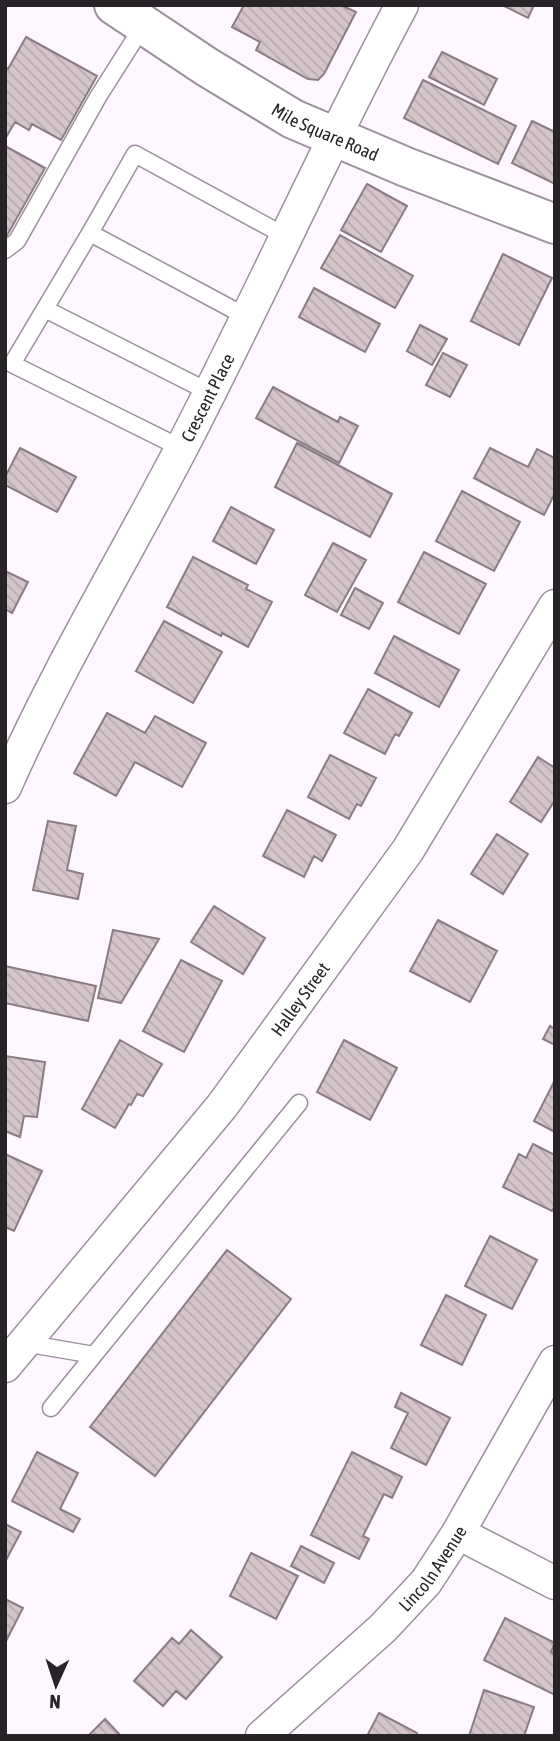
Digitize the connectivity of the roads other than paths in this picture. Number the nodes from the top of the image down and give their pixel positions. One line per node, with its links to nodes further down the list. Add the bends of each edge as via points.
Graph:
1 (402, 5): 3 (street, Crescent Place)
2 (128, 15): 3 (street, Mile Square Road, via 293,119); 7 (lane, via 98,97 17,241)
3 (334, 138): 4 (street, Mile Square Road); 6 (street, Crescent Place)
4 (555, 224)
5 (90, 233): 6 (lane, via 135,154); 8 (lane); 9 (lane)
6 (287, 237): 9 (street, Crescent Place)
7 (5, 250)
8 (45, 309): 10 (lane); 11 (lane, via 12,364)
9 (247, 317): 10 (street, Crescent Place)
10 (209, 392): 11 (street, Crescent Place)
11 (181, 448): 13 (street, Crescent Place)
12 (555, 606): 16 (street, Halley Street, via 392,873 222,1106)
13 (5, 787)
14 (299, 1103): 15 (lane)
15 (94, 1354): 16 (lane); 18 (lane)
16 (15, 1355)
17 (555, 1362): 19 (street, Lincoln Avenue)
18 (51, 1408)
19 (458, 1532): 20 (street); 21 (street, Lincoln Avenue, via 426,1582 383,1628)
20 (555, 1583)
21 (262, 1736)

